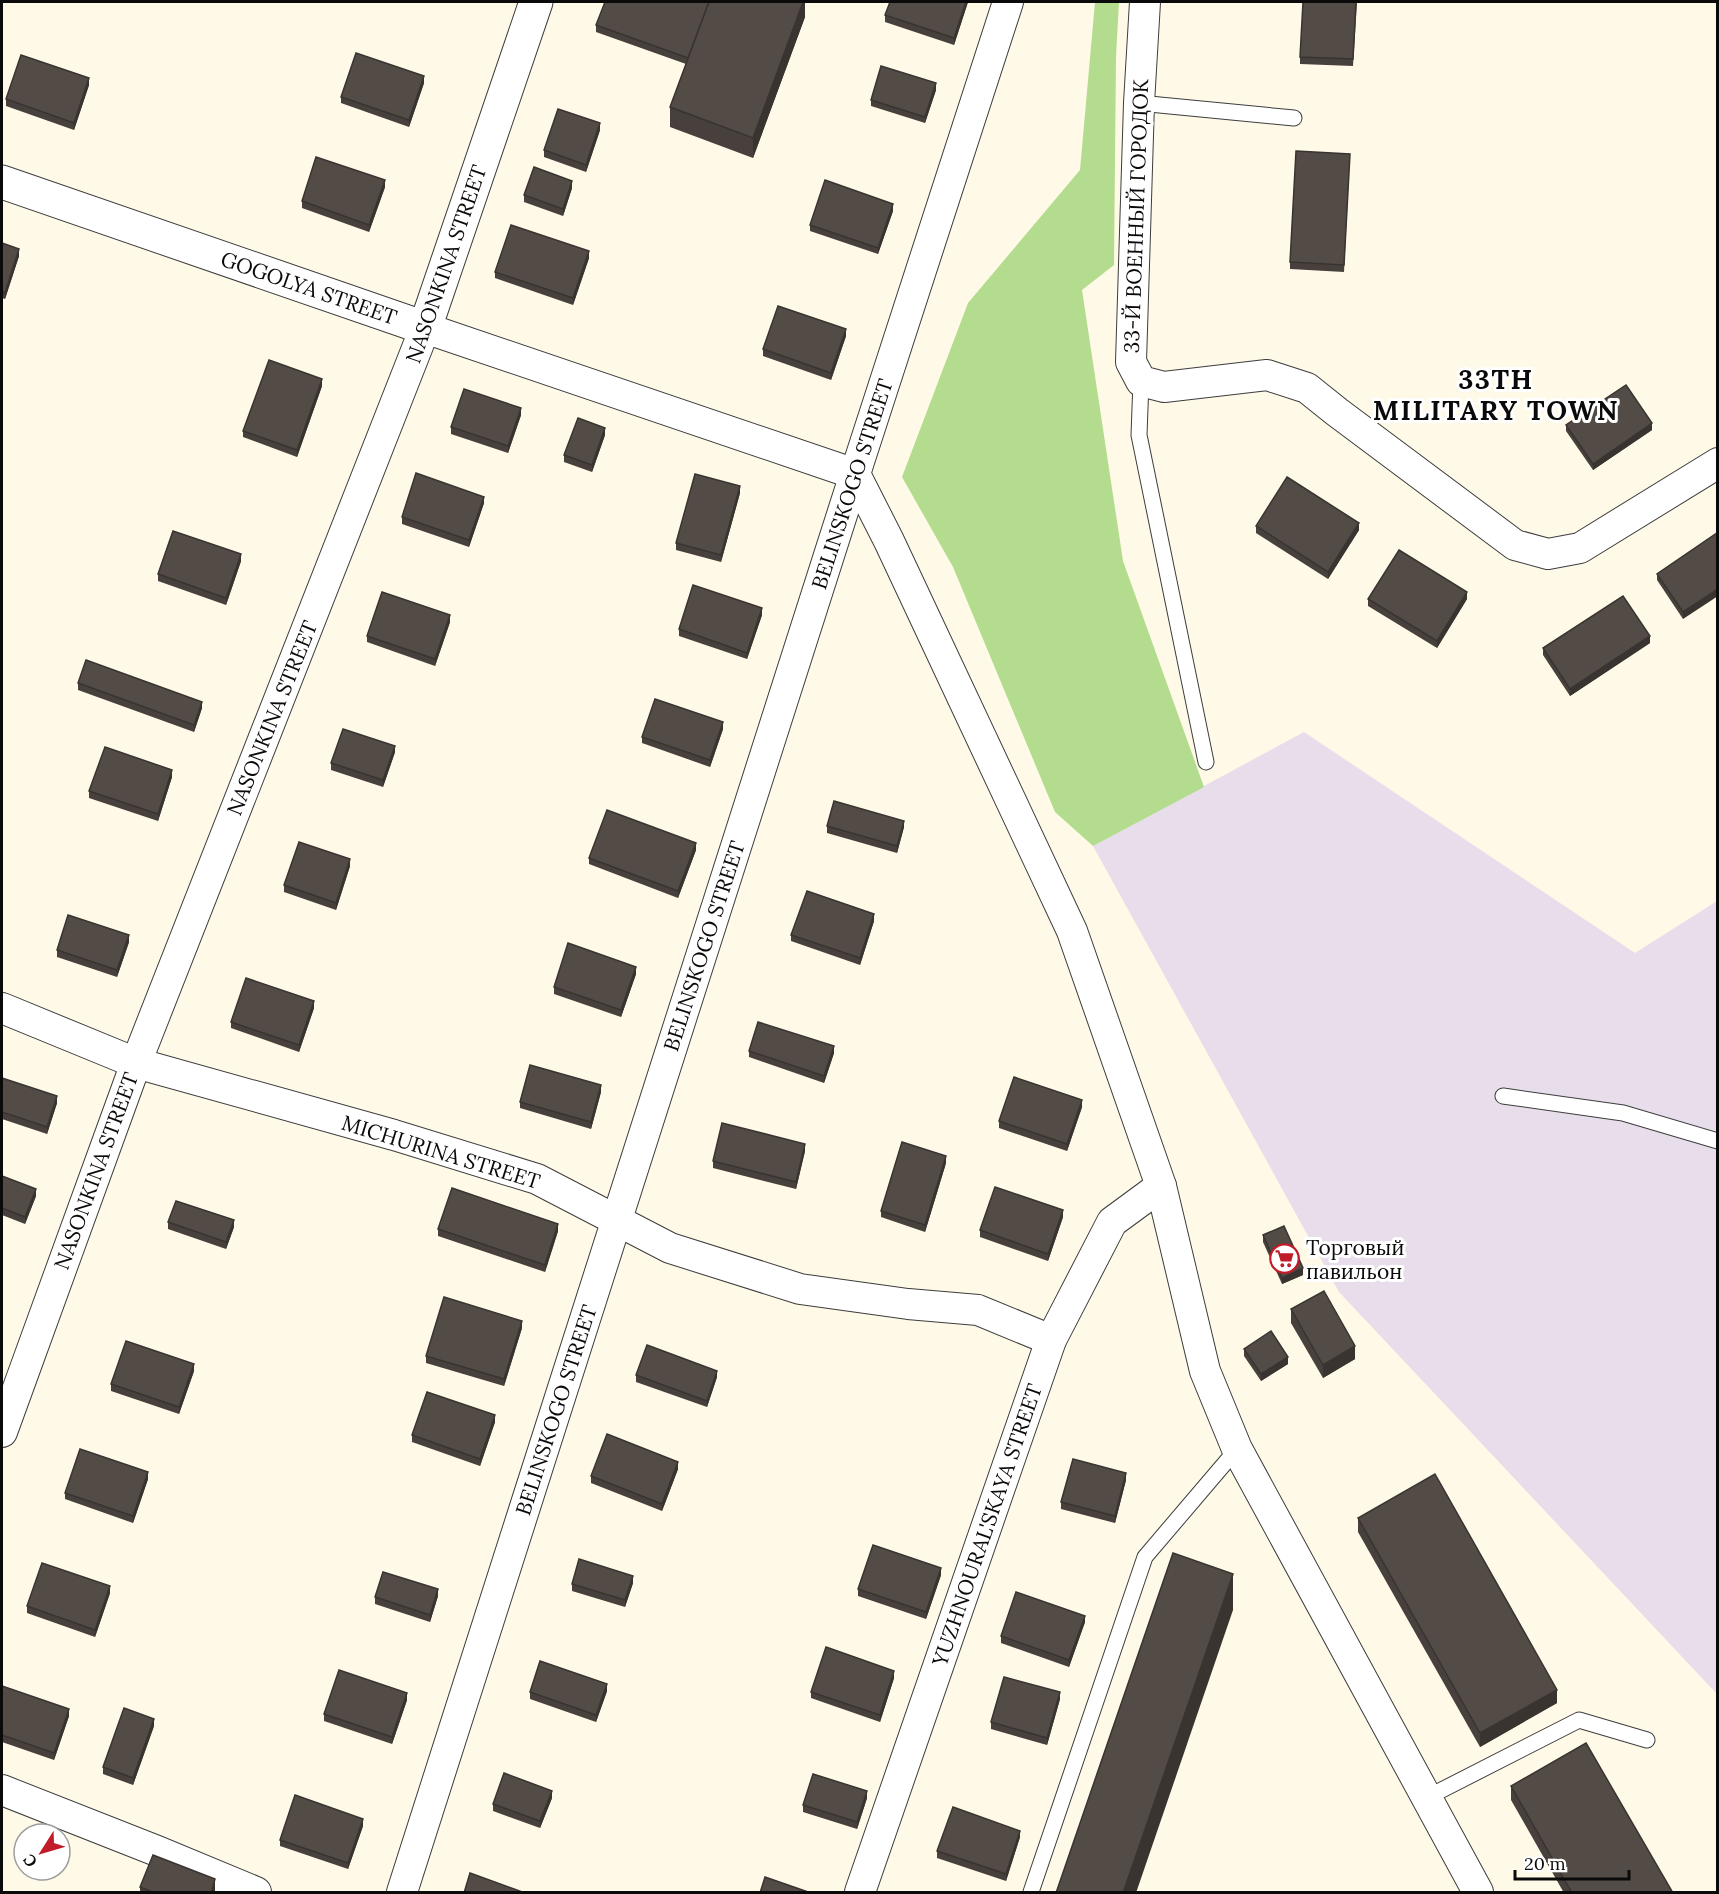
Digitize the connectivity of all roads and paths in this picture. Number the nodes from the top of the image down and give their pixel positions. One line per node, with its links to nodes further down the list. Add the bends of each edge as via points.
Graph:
1 (537, 2): 7 (street, NASONKINA STREET)
2 (1008, 2): 10 (street, BELINSKOGO STREET)
3 (1145, 2): 4 (street, 33-Й ВОЕННЫЙ ГОРОДОК)
4 (1138, 104): 5 (lane); 8 (street, 33-Й ВОЕННЫЙ ГОРОДОК, via 1131,362)
5 (1294, 118)
6 (2, 182): 7 (street, GOGOLYA STREET)
7 (425, 328): 10 (street, GOGOLYA STREET); 13 (street, NASONKINA STREET)
8 (1142, 381): 9 (street, 33-Й ВОЕННЫЙ ГОРОДОК, via 1164,387 1267,375 1308,388 1515,545 1548,554 1580,548); 11 (lane, via 1139,435)
9 (1718, 463)
10 (855, 474): 16 (street, via 1072,931); 17 (street, BELINSKOGO STREET)
11 (1206, 762)
12 (2, 1008): 13 (street, MICHURINA STREET)
13 (136, 1063): 17 (street, MICHURINA STREET, via 537,1179); 19 (street, NASONKINA STREET)
14 (1503, 1096): 15 (lane, via 1623,1113)
15 (1718, 1141)
16 (1161, 1186): 18 (street, YUZHNOURAL'SKAYA STREET, via 1112,1222); 20 (street, via 1205,1371)
17 (616, 1220): 18 (street, MICHURINA STREET, via 670,1248 800,1289 978,1310); 26 (street, BELINSKOGO STREET)
18 (1051, 1340): 27 (street, YUZHNOURAL'SKAYA STREET)
19 (2, 1432)
20 (1237, 1449): 23 (street); 28 (lane, via 1145,1557)
21 (1647, 1740): 23 (lane, via 1579,1720)
22 (2, 1790): 25 (street)
23 (1426, 1798): 24 (street)
24 (1471, 1890)
25 (256, 1893)
26 (402, 1893)
27 (860, 1893)
28 (1031, 1893)

